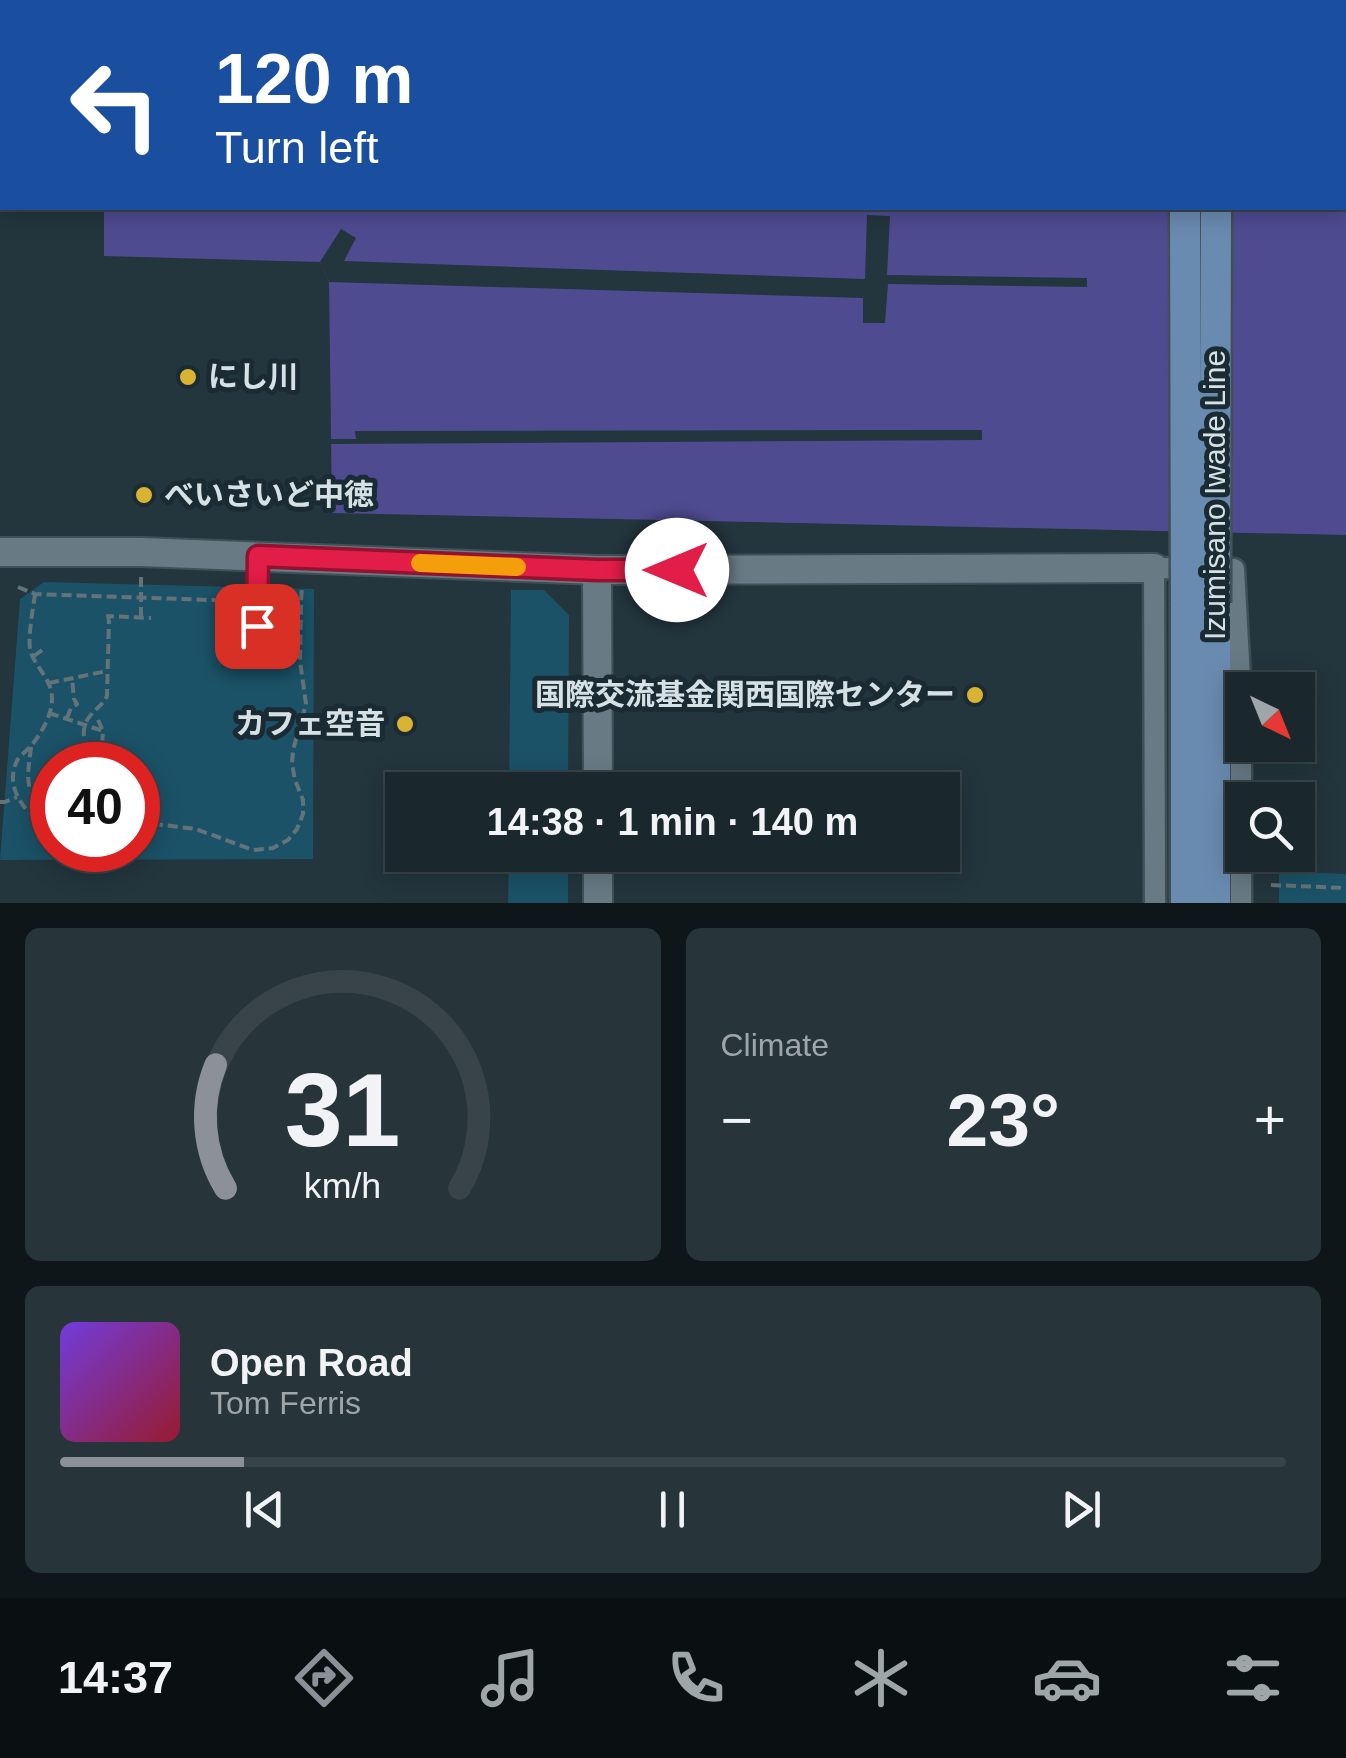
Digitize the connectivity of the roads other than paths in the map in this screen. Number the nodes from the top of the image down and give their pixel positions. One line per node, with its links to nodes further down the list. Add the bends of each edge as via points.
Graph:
1 (1185, 210): 7 (main road, Izumisano Iwade Line, bridge)
2 (1216, 210): 7 (main road, Izumisano Iwade Line, bridge)
3 (258, 556): 4 (street, via 141,552); 6 (street); 8 (lane)
4 (5, 564)
5 (1154, 568): 6 (street); 12 (street); 15 (street, via 1234,569)
6 (597, 570): 9 (street)
7 (1200, 604): 13 (main road, Izumisano Iwade Line); 14 (main road, Izumisano Iwade Line)
8 (257, 626)
9 (598, 772)
10 (598, 872): 11 (street)
11 (598, 903)
12 (1155, 903)
13 (1186, 903)
14 (1214, 903)
15 (1241, 903)

